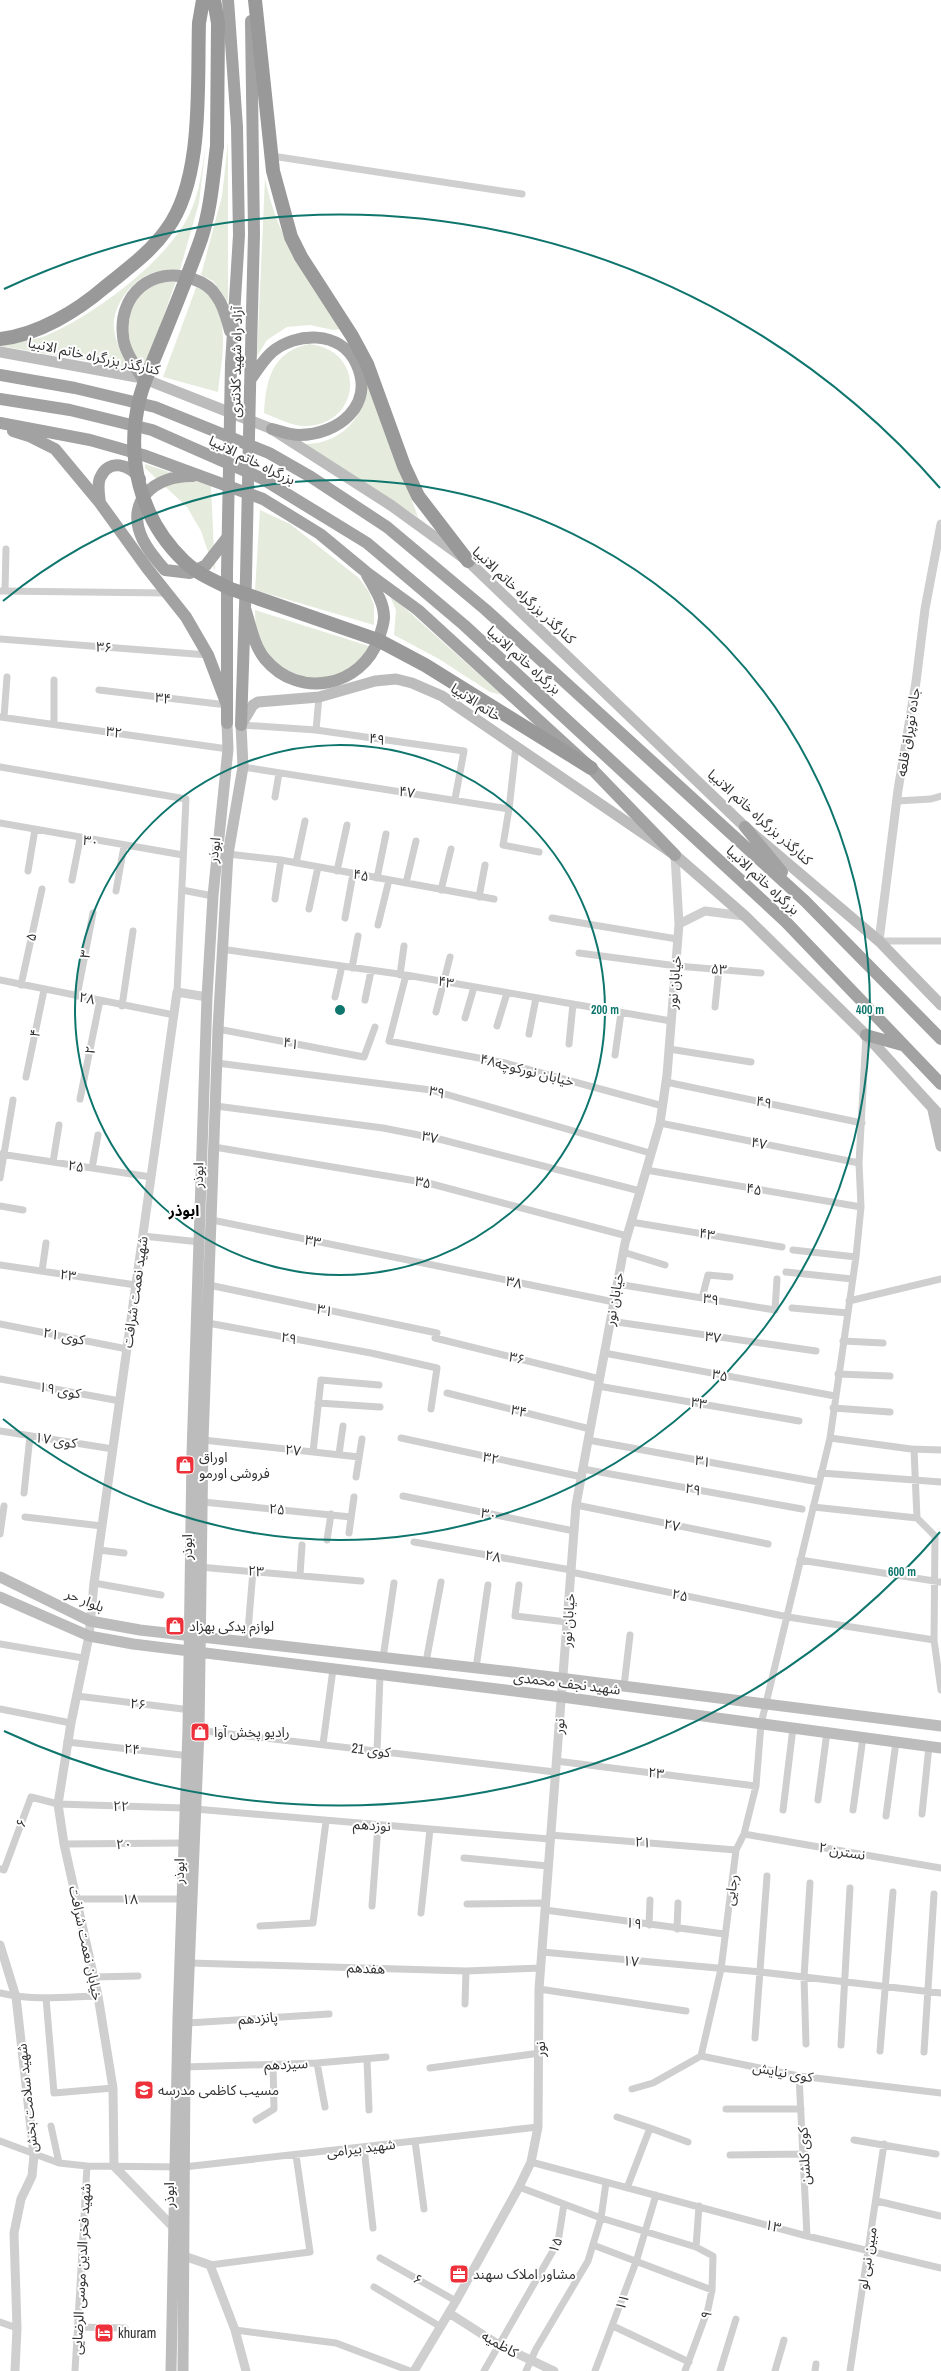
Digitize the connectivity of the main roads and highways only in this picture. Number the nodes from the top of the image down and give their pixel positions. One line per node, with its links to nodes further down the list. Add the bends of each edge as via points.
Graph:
1 (202, 0): 6 (highway, via 192,165 181,204 168,228 140,259 76,309 28,332)
2 (214, 0): 26 (highway, bridge, via 218,23 217,146 210,199 202,237 140,396 134,441 134,463 140,493 150,515 184,561 207,578 231,589 378,640 431,668)
3 (228, 0): 7 (highway, آزاد راه شهید کلانتری, via 237,127 239,235)
4 (251, 0): 11 (highway, آزاد راه شهید کلانتری, via 254,127)
5 (254, 0): 20 (highway, via 272,156 291,237 367,364 404,466 418,496)
6 (0, 339)
7 (233, 341): 10 (highway, via 217,296 202,283 182,275 154,278 130,297 123,316 126,349); 19 (highway, آزاد راه شهید کلانتری, bridge)
8 (0, 352): 10 (main road, کنارگذر بزرگراه خاتم الانبیا)
9 (0, 375): 29 (highway, بزرگراه خاتم الانبیا, via 74,388 155,407 269,453 388,527 486,610)
10 (142, 378): 15 (main road, کنارگذر بزرگراه خاتم الانبیا)
11 (251, 384): 15 (highway, via 271,352 291,340 305,337 329,340 344,348 356,363 361,384 358,403 348,419 331,430 314,434 298,435); 22 (highway, آزاد راه شهید کلانتری, bridge)
12 (0, 399): 33 (highway, بزرگراه خاتم الانبیا, via 70,410 152,430 261,478 368,543 470,630 786,922)
13 (0, 423): 16 (highway, via 90,440)
14 (0, 428): 18 (highway, via 29,436 55,449)
15 (272, 429): 20 (main road, کنارگذر بزرگراه خاتم الانبیا, via 392,506)
16 (204, 476): 17 (highway, via 179,476 161,480); 21 (highway, via 263,499 320,534)
17 (144, 494): 18 (highway, via 142,481 134,470 126,466 116,466 107,469 100,478); 19 (highway, via 138,516 142,539 165,570 190,573 206,565)
18 (100, 503): 23 (highway, via 146,568 186,617 208,655)
19 (227, 538): 23 (highway, آزاد راه شهید کلانتری, bridge)
20 (468, 560): 27 (main road, کنارگذر بزرگراه خاتم الانبیا)
21 (366, 572): 22 (highway, via 380,599 384,617 382,628 374,653 361,668 341,679 315,684 290,679 275,670 263,658); 26 (highway, via 418,610)
22 (245, 608): 25 (highway, آزاد راه شهید کلانتری)
23 (227, 705): 24 (highway, آزاد راه شهید کلانتری)
24 (227, 723): 37 (main road, ابوذر, via 228,749 206,997)
25 (241, 725): 28 (main road, خاتم الانبیا, via 253,705 258,702 319,697 375,681 396,679 412,683 442,696); 37 (main road, ابوذر, via 243,767 228,854 221,949 203,1440)
26 (591, 768): 28 (highway)
27 (746, 827): 29 (highway); 30 (main road, کنارگذر بزرگراه خاتم الانبیا, via 879,941)
28 (675, 855): 31 (main road, via 744,916)
29 (805, 901): 32 (highway, بزرگراه خاتم الانبیا)
30 (941, 1005)
31 (866, 1035): 33 (highway); 35 (main road)
32 (941, 1039)
33 (902, 1045): 34 (highway, بزرگراه خاتم الانبیا)
34 (941, 1084)
35 (937, 1114): 36 (main road)
36 (941, 1146)
37 (197, 1454): 40 (main road, ابوذر); 41 (main road, ابوذر, via 203,1502)
38 (0, 1577): 40 (main road, بلوار حر, via 90,1621)
39 (0, 1596): 42 (main road, via 89,1636)
40 (188, 1636): 41 (main road, شهید نجف محمدی); 42 (main road, ابوذر)
41 (200, 1638): 43 (main road, ابوذر); 44 (main road, شهید نجف محمدی)
42 (188, 1652): 43 (main road, شهید نجف محمدی); 46 (main road, ابوذر)
43 (199, 1653): 45 (main road, شهید نجف محمدی); 46 (main road, ابوذر)
44 (383, 1658): 45 (main road); 47 (main road, شهید نجف محمدی, via 564,1678)
45 (380, 1676): 48 (main road, شهید نجف محمدی, via 562,1697)
46 (194, 1711): 49 (main road, ابوذر)
47 (941, 1726)
48 (941, 1748)
49 (190, 1809): 50 (main road, ابوذر, via 191,1963); 50 (main road, ابوذر, via 183,1843)
50 (179, 2167): 51 (main road, ابوذر); 51 (main road, ابوذر, via 174,2228)
51 (179, 2255): 52 (main road, ابوذر); 53 (main road, ابوذر)
52 (171, 2371)
53 (183, 2371)

